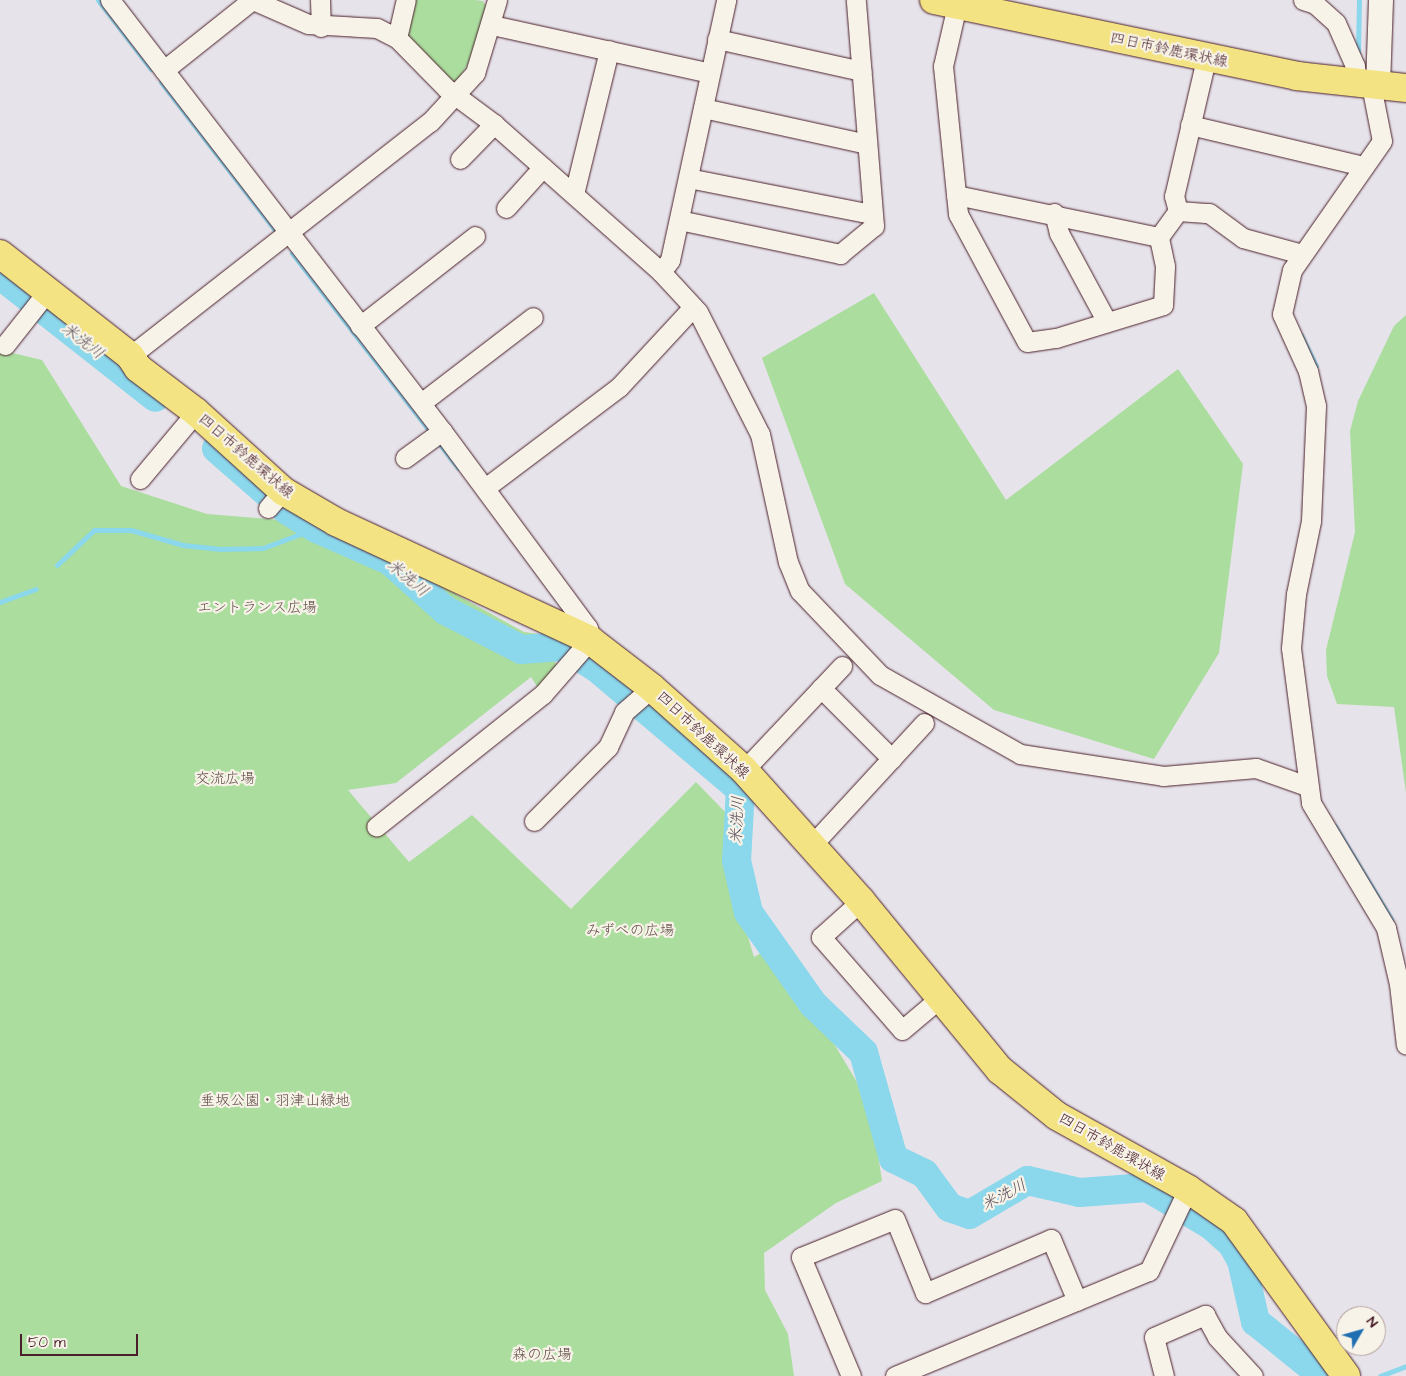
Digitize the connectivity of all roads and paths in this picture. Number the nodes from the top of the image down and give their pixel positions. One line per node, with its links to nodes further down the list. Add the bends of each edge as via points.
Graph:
1 (110, 0): 17 (street)
2 (252, 0): 12 (street); 17 (street)
3 (320, 0): 12 (street)
4 (406, 0): 13 (street)
5 (497, 0): 11 (street)
6 (726, 0): 14 (street)
7 (856, 0): 18 (street)
8 (1303, 0): 20 (street, via 1315,4 1336,22 1355,66)
9 (1381, 0): 20 (street)
10 (945, 2): 16 (main road, 四日市鈴鹿環状線); 32 (street, via 943,66)
11 (492, 25): 15 (street); 22 (street, via 475,73)
12 (322, 27): 13 (street, via 376,28)
13 (397, 38): 22 (street, via 402,48)
14 (717, 39): 18 (street); 19 (street)
15 (609, 50): 19 (street); 31 (street)
16 (1206, 59): 20 (main road, 四日市鈴鹿環状線); 25 (street)
17 (164, 70): 38 (street)
18 (861, 71): 26 (street)
19 (710, 73): 23 (street)
20 (1368, 85): 21 (main road, 四日市鈴鹿環状線); 28 (street, via 1384,134)
21 (1406, 88)
22 (457, 96): 24 (street); 38 (street)
23 (702, 108): 26 (street); 30 (street)
24 (494, 124): 27 (street); 29 (street)
25 (1190, 125): 28 (street); 34 (street, via 1174,196)
26 (867, 144): 36 (street)
27 (460, 159)
28 (1364, 166): 41 (street)
29 (543, 167): 31 (street); 33 (street)
30 (688, 178): 36 (street); 37 (street)
31 (574, 194): 43 (street)
32 (956, 195): 35 (street); 47 (street, via 958,214 1027,342)
33 (506, 208)
34 (1178, 211): 40 (street); 41 (street, via 1208,213 1242,238)
35 (1054, 213): 40 (street); 47 (street, via 1059,233)
36 (872, 214): 37 (street, via 874,226 840,254)
37 (679, 220): 43 (street, via 670,260)
38 (288, 232): 48 (street); 50 (street)
39 (475, 236): 48 (street)
40 (1159, 237): 47 (street, via 1165,266 1162,305)
41 (1297, 252): 64 (street, via 1284,304 1308,372 1316,406 1311,522 1292,628)
42 (0, 254): 44 (main road, 四日市鈴鹿環状線)
43 (661, 272): 45 (street)
44 (38, 303): 49 (street); 50 (main road, 四日市鈴鹿環状線)
45 (693, 307): 56 (street, via 619,387); 64 (street, via 760,434 788,562 800,590 880,674 1020,754 1163,776 1256,768)
46 (533, 317): 51 (street)
47 (1107, 322)
48 (360, 326): 51 (street)
49 (5, 346)
50 (130, 356): 52 (main road, 四日市鈴鹿環状線)
51 (420, 403): 53 (street)
52 (190, 419): 55 (street); 57 (main road, 四日市鈴鹿環状線, via 277,498 336,522)
53 (437, 435): 54 (street); 56 (street)
54 (405, 458)
55 (140, 479)
56 (485, 488): 57 (street, via 578,612)
57 (587, 644): 60 (main road, 四日市鈴鹿環状線); 66 (street, via 543,694)
58 (842, 666): 59 (street)
59 (821, 688): 62 (street); 63 (street)
60 (648, 691): 63 (main road, 四日市鈴鹿環状線); 65 (street, via 624,712 608,747)
61 (924, 723): 62 (street)
62 (892, 759): 67 (street)
63 (744, 770): 67 (main road, 四日市鈴鹿環状線)
64 (1307, 786): 70 (street, via 1314,808 1386,928 1399,984)
65 (534, 821)
66 (376, 827)
67 (811, 846): 68 (main road, 四日市鈴鹿環状線)
68 (861, 901): 69 (main road, 四日市鈴鹿環状線); 69 (street, via 821,937 902,1030)
69 (940, 998): 71 (main road, 四日市鈴鹿環状線, via 1000,1070 1030,1096 1096,1141)
70 (1406, 1045)
71 (1186, 1192): 72 (street, via 1149,1271); 73 (main road, 四日市鈴鹿環状線, via 1247,1235)
72 (1077, 1301): 74 (street, via 1051,1239 924,1293 895,1219 801,1257); 75 (street)
73 (1340, 1374)
74 (851, 1376)
75 (895, 1376)
76 (1164, 1376): 77 (street, via 1154,1337 1205,1315 1217,1337)
77 (1253, 1376)

